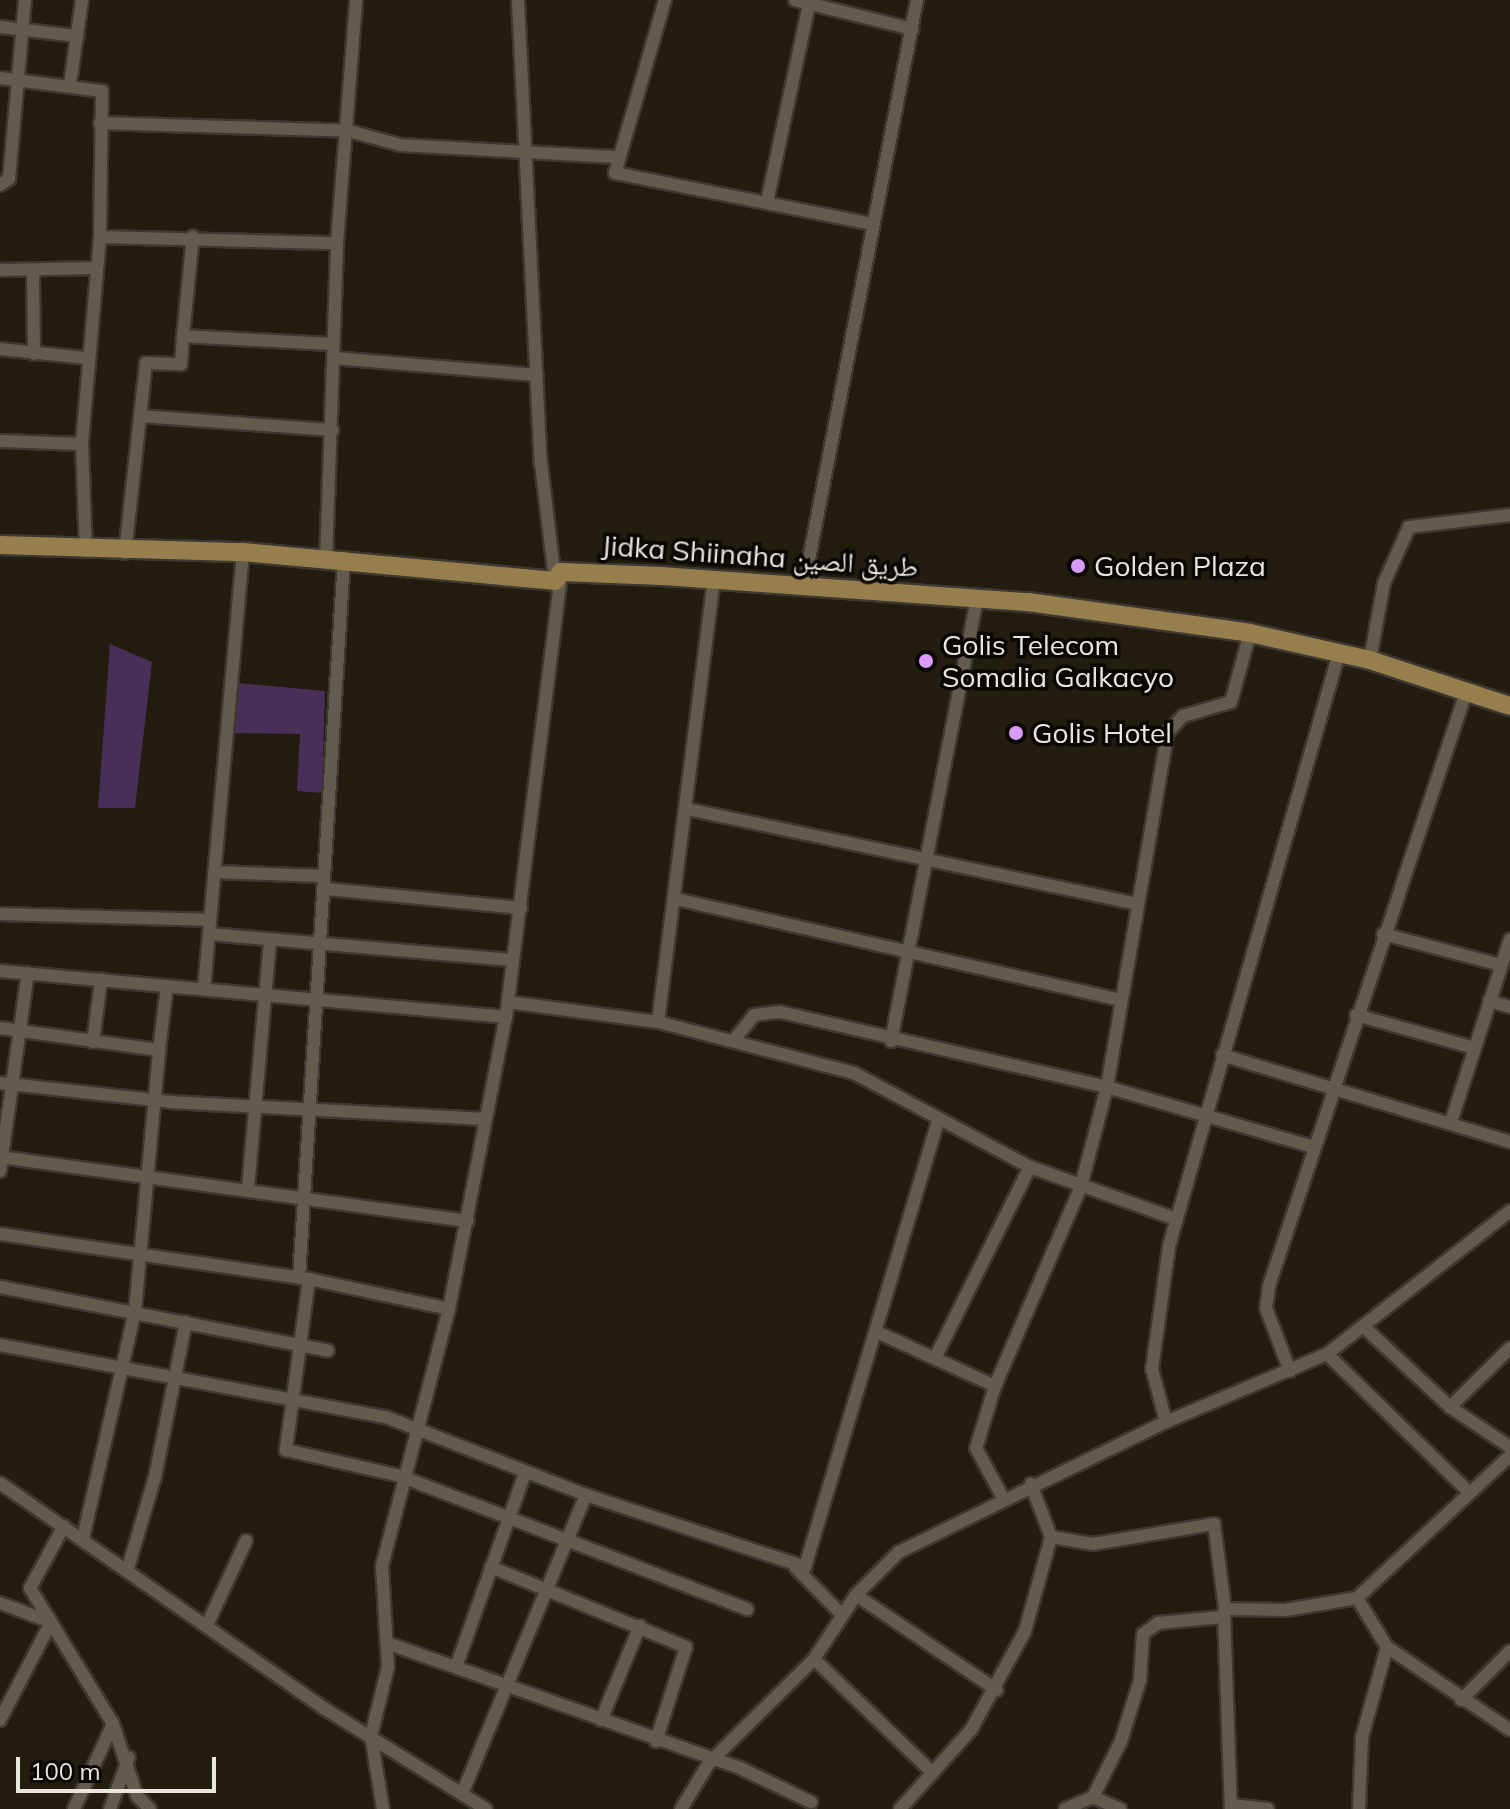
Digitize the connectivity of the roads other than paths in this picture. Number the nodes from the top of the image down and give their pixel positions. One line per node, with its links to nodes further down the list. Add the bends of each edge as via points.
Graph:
1 (25, 0): 10 (street)
2 (82, 0): 12 (street)
3 (356, 0): 17 (street)
4 (518, 0): 18 (street)
5 (665, 0): 19 (street)
6 (795, 0): 8 (street)
7 (917, 0): 11 (street)
8 (809, 4): 11 (street); 21 (street)
9 (0, 27): 10 (street)
10 (21, 28): 12 (street); 14 (street)
11 (912, 29): 22 (street)
12 (77, 36): 15 (street)
13 (0, 78): 14 (street)
14 (16, 81): 15 (street); 20 (street, via 9,179)
15 (70, 84): 16 (street, via 102,91)
16 (100, 123): 17 (street); 24 (street)
17 (349, 131): 18 (street, via 400,145); 25 (street)
18 (528, 155): 19 (street); 35 (street)
19 (618, 157): 21 (street, via 615,173)
20 (0, 185)
21 (767, 202): 22 (street)
22 (872, 224): 48 (street)
23 (193, 236): 24 (street); 25 (street); 29 (street)
24 (100, 237): 26 (street)
25 (337, 243): 30 (street)
26 (95, 268): 28 (street); 33 (street)
27 (0, 270): 28 (street)
28 (33, 272): 32 (street)
29 (183, 336): 30 (street); 36 (street, via 181,364 144,365)
30 (333, 344): 34 (street)
31 (0, 349): 32 (street)
32 (34, 354): 33 (street)
33 (85, 358): 39 (street)
34 (334, 358): 35 (street); 37 (street)
35 (536, 375): 46 (street)
36 (140, 416): 37 (street); 44 (street)
37 (332, 430): 45 (street)
38 (0, 441): 39 (street)
39 (82, 444): 42 (street)
40 (1510, 515): 52 (street, via 1409,527 1384,583)
41 (0, 545): 42 (main road, Jidka Shiinaha طريق الصين)
42 (86, 551): 44 (main road, Jidka Shiinaha طريق الصين)
43 (243, 552): 44 (main road, Jidka Shiinaha طريق الصين); 45 (main road, Jidka Shiinaha طريق الصين); 57 (street)
44 (125, 553)
45 (335, 560): 46 (main road, Jidka Shiinaha طريق الصين); 58 (street)
46 (558, 576): 47 (main road, Jidka Shiinaha طريق الصين); 61 (street)
47 (714, 579): 48 (main road, Jidka Shiinaha طريق الصين); 55 (street)
48 (804, 585): 49 (main road, Jidka Shiinaha طريق الصين)
49 (977, 598): 50 (main road, Jidka Shiinaha طريق الصين); 56 (street)
50 (1250, 633): 51 (main road, Jidka Shiinaha طريق الصين); 60 (street, via 1231,702 1183,716 1168,732)
51 (1339, 653): 52 (main road, Jidka Shiinaha طريق الصين); 93 (street)
52 (1370, 660): 53 (main road, Jidka Shiinaha طريق الصين)
53 (1467, 689): 54 (main road, Jidka Shiinaha طريق الصين); 65 (street)
54 (1510, 706)
55 (687, 809): 56 (street); 59 (street)
56 (924, 857): 60 (street); 69 (street)
57 (214, 872): 58 (street); 63 (street)
58 (325, 882): 61 (street); 68 (street)
59 (676, 899): 69 (street); 85 (street)
60 (1136, 904): 79 (street)
61 (521, 908): 70 (street)
62 (0, 914): 63 (street)
63 (209, 920): 64 (street)
64 (209, 934): 67 (street); 76 (street)
65 (1383, 934): 71 (street); 83 (street)
66 (1510, 939): 71 (street)
67 (270, 940): 68 (street); 77 (street)
68 (323, 942): 70 (street); 78 (street)
69 (908, 947): 79 (street); 89 (street)
70 (512, 960): 81 (street)
71 (1501, 965): 80 (street)
72 (0, 971): 73 (street)
73 (28, 973): 74 (street); 87 (street)
74 (101, 980): 75 (street); 90 (street)
75 (167, 987): 76 (street); 92 (street)
76 (204, 989): 77 (street)
77 (266, 995): 78 (street); 98 (street)
78 (321, 999): 84 (street); 99 (street)
79 (1117, 999): 95 (street)
80 (1489, 1001): 82 (street); 91 (street)
81 (508, 1002): 84 (street); 85 (street)
82 (1510, 1007)
83 (1356, 1015): 91 (street); 96 (street)
84 (506, 1017): 101 (street)
85 (658, 1022): 88 (street)
86 (0, 1028): 87 (street)
87 (21, 1031): 90 (street); 94 (street)
88 (734, 1040): 89 (street, via 762,1012); 102 (street, via 854,1073)
89 (891, 1041): 95 (street)
90 (93, 1042): 92 (street)
91 (1474, 1048): 103 (street)
92 (159, 1050): 97 (street)
93 (1222, 1055): 96 (street); 100 (street)
94 (6, 1084): 97 (street); 106 (street)
95 (1107, 1087): 100 (street); 109 (street)
96 (1332, 1087): 103 (street); 105 (street)
97 (155, 1101): 98 (street); 108 (street)
98 (258, 1109): 99 (street); 110 (street)
99 (312, 1110): 101 (street); 111 (street)
100 (1208, 1115): 105 (street); 113 (street)
101 (485, 1119): 114 (street)
102 (938, 1120): 107 (street); 123 (street)
103 (1451, 1122): 104 (street)
104 (1510, 1142)
105 (1313, 1147): 131 (street, via 1266,1297)
106 (1, 1162): 108 (street)
107 (1030, 1167): 109 (street); 129 (street)
108 (148, 1178): 110 (street); 116 (street)
109 (1081, 1186): 113 (street); 133 (street)
110 (248, 1188): 111 (street)
111 (304, 1194): 114 (street); 117 (street)
112 (1510, 1211): 122 (street)
113 (1176, 1219): 136 (street, via 1152,1369)
114 (468, 1221): 119 (street)
115 (0, 1234): 116 (street)
116 (139, 1254): 117 (street); 120 (street)
117 (304, 1278): 119 (street); 125 (street)
118 (0, 1287): 120 (street)
119 (449, 1309): 137 (street)
120 (135, 1311): 121 (street); 130 (street)
121 (186, 1322): 125 (street); 132 (street)
122 (1365, 1328): 128 (street); 135 (street)
123 (877, 1332): 129 (street); 155 (street, via 812,1554)
124 (0, 1345): 130 (street)
125 (300, 1346): 127 (street); 134 (street)
126 (1510, 1348): 135 (street)
127 (328, 1351)
128 (1327, 1354): 131 (street); 144 (street)
129 (935, 1358): 133 (street)
130 (125, 1368): 132 (street); 150 (street)
131 (1290, 1371): 136 (street)
132 (177, 1380): 134 (street); 154 (street)
133 (995, 1386): 146 (street, via 976,1448)
134 (290, 1399): 137 (street); 141 (street, via 286,1450)
135 (1450, 1407): 138 (street)
136 (1166, 1422): 143 (street)
137 (413, 1427): 140 (street); 141 (street)
138 (1510, 1447)
139 (1510, 1456): 144 (street)
140 (525, 1473): 145 (street); 147 (street)
141 (400, 1476): 147 (street); 166 (street, via 382,1566)
142 (0, 1483): 148 (street)
143 (1031, 1484): 146 (street); 149 (street)
144 (1470, 1493): 158 (street)
145 (586, 1495): 152 (street); 155 (street)
146 (1003, 1498): 157 (street, via 899,1552)
147 (506, 1520): 152 (street); 153 (street)
148 (64, 1526): 150 (street); 163 (street, via 32,1579)
149 (1051, 1537): 161 (street, via 1093,1544 1214,1524); 172 (street, via 1025,1631)
150 (83, 1538): 154 (street)
151 (246, 1541): 164 (street)
152 (566, 1544): 156 (street); 160 (street)
153 (491, 1567): 156 (street); 170 (street)
154 (128, 1568): 164 (street)
155 (796, 1568): 162 (street)
156 (549, 1589): 165 (street); 171 (street)
157 (856, 1595): 162 (street); 172 (street)
158 (1357, 1598): 161 (street); 167 (street)
159 (0, 1603): 163 (street)
160 (747, 1609)
161 (1224, 1613): 184 (street, via 1158,1623 1143,1634 1140,1680); 186 (street)
162 (842, 1615): 169 (street)
163 (46, 1622): 174 (street); 176 (street)
164 (207, 1625): 178 (street)
165 (640, 1626): 175 (street); 179 (street, via 688,1649)
166 (387, 1643): 170 (street); 178 (street, via 385,1686)
167 (1387, 1647): 173 (street); 197 (street, via 1362,1737)
168 (1510, 1651): 173 (street)
169 (814, 1659): 181 (street); 182 (street)
170 (456, 1667): 171 (street)
171 (510, 1686): 175 (street); 183 (street)
172 (997, 1690): 182 (street)
173 (1461, 1700): 177 (street)
174 (0, 1720)
175 (601, 1720): 179 (street)
176 (113, 1724): 180 (street); 187 (street)
177 (1510, 1730)
178 (371, 1736): 183 (street); 190 (street)
179 (656, 1741): 181 (street)
180 (129, 1757): 188 (street); 189 (street, via 137,1796)
181 (709, 1763): 185 (street, via 740,1768); 192 (street)
182 (933, 1773): 193 (street)
183 (462, 1794): 191 (street)
184 (1093, 1797): 194 (street); 195 (street)
185 (811, 1802)
186 (1231, 1807): 196 (street)
187 (74, 1809)
188 (110, 1809)
189 (150, 1809)
190 (383, 1809)
191 (486, 1809)
192 (681, 1809)
193 (900, 1809)
194 (1065, 1809)
195 (1120, 1809)
196 (1268, 1809)
197 (1359, 1809)

